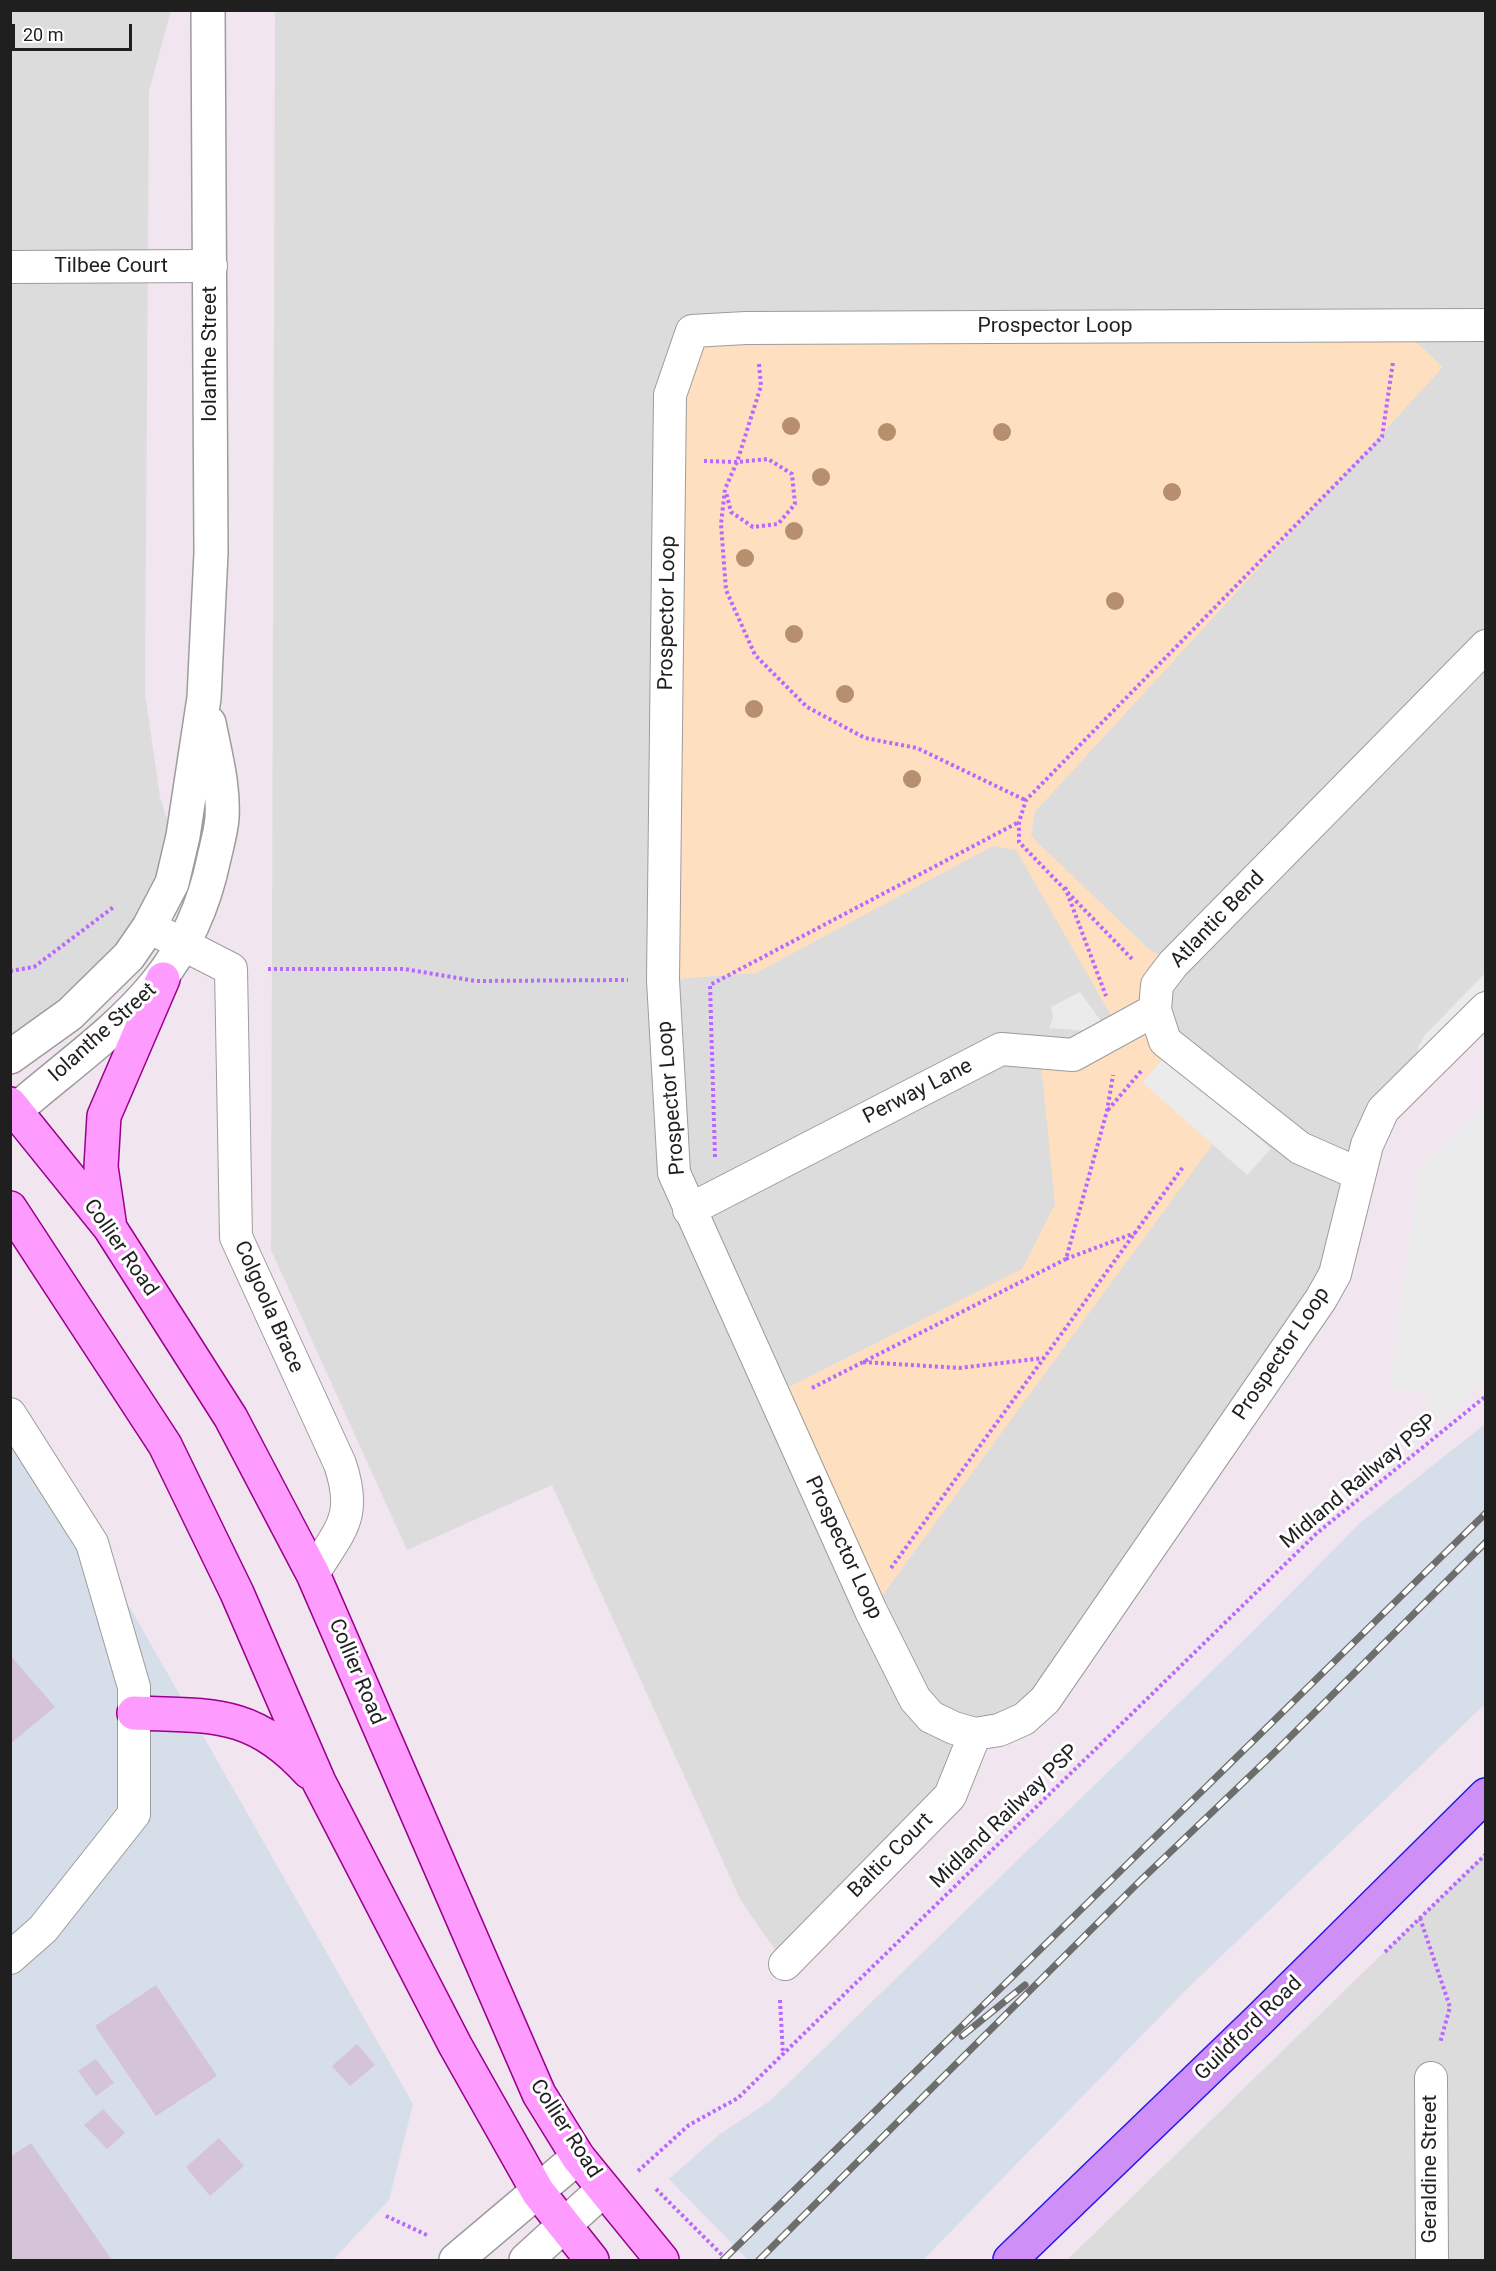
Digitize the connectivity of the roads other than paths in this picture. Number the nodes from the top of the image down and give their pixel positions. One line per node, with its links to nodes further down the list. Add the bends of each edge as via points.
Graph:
1 (208, 10): 3 (street, Iolanthe Street)
2 (10, 267): 3 (street, Tilbee Court)
3 (211, 267): 6 (street, Iolanthe Street, via 211,553)
4 (1485, 325): 16 (street, Prospector Loop, via 692,331 670,395 663,980 674,1173)
5 (1485, 646): 10 (street, Atlantic Bend, via 1173,964)
6 (204, 698): 7 (street, Iolanthe Street, via 172,883); 8 (street, Iolanthe Street, via 222,793 222,819 209,886)
7 (149, 927): 8 (street); 12 (street, Iolanthe Street, via 129,956 70,1014)
8 (183, 945): 9 (street, Iolanthe Street); 19 (street, Colgoola Brace, via 231,969 236,1237 348,1488 349,1509)
9 (163, 979): 13 (street, Iolanthe Street, via 136,1008); 17 (main road, via 104,1116 101,1167)
10 (1156, 998): 14 (street, via 1165,1041 1300,1148); 16 (street, Perway Lane, via 1120,1031 1073,1055 1001,1049)
11 (1485, 1008): 14 (street, Prospector Loop, via 1383,1110)
12 (10, 1056)
13 (12, 1109): 17 (main road, Collier Road)
14 (1359, 1174): 21 (street, Prospector Loop, via 1335,1274 1301,1328 1045,1700 1024,1719 999,1730)
15 (10, 1208): 22 (main road, via 165,1445 237,1593)
16 (689, 1210): 21 (street, Prospector Loop, via 915,1699 931,1717)
17 (110, 1228): 19 (main road, Collier Road, via 231,1418)
18 (10, 1414): 20 (street, via 92,1543 134,1687)
19 (313, 1574): 27 (main road, Collier Road, via 539,2094)
20 (134, 1713): 22 (main road, via 212,1716 241,1722 297,1758); 24 (street, via 134,1814 43,1929)
21 (975, 1734): 25 (street, Baltic Court, via 950,1796)
22 (319, 1782): 29 (main road, via 461,2055)
23 (1485, 1795): 35 (highway, Guildford Road)
24 (10, 1958)
25 (784, 1964)
26 (1431, 2078): 36 (street, Geraldine Street)
27 (578, 2157): 28 (main road, Collier Road); 29 (street)
28 (604, 2189): 30 (street); 34 (main road, Collier Road)
29 (538, 2192): 30 (main road); 31 (street)
30 (563, 2227): 32 (street); 33 (main road)
31 (456, 2260)
32 (526, 2260)
33 (592, 2260)
34 (662, 2260)
35 (1010, 2260)
36 (1432, 2260)

